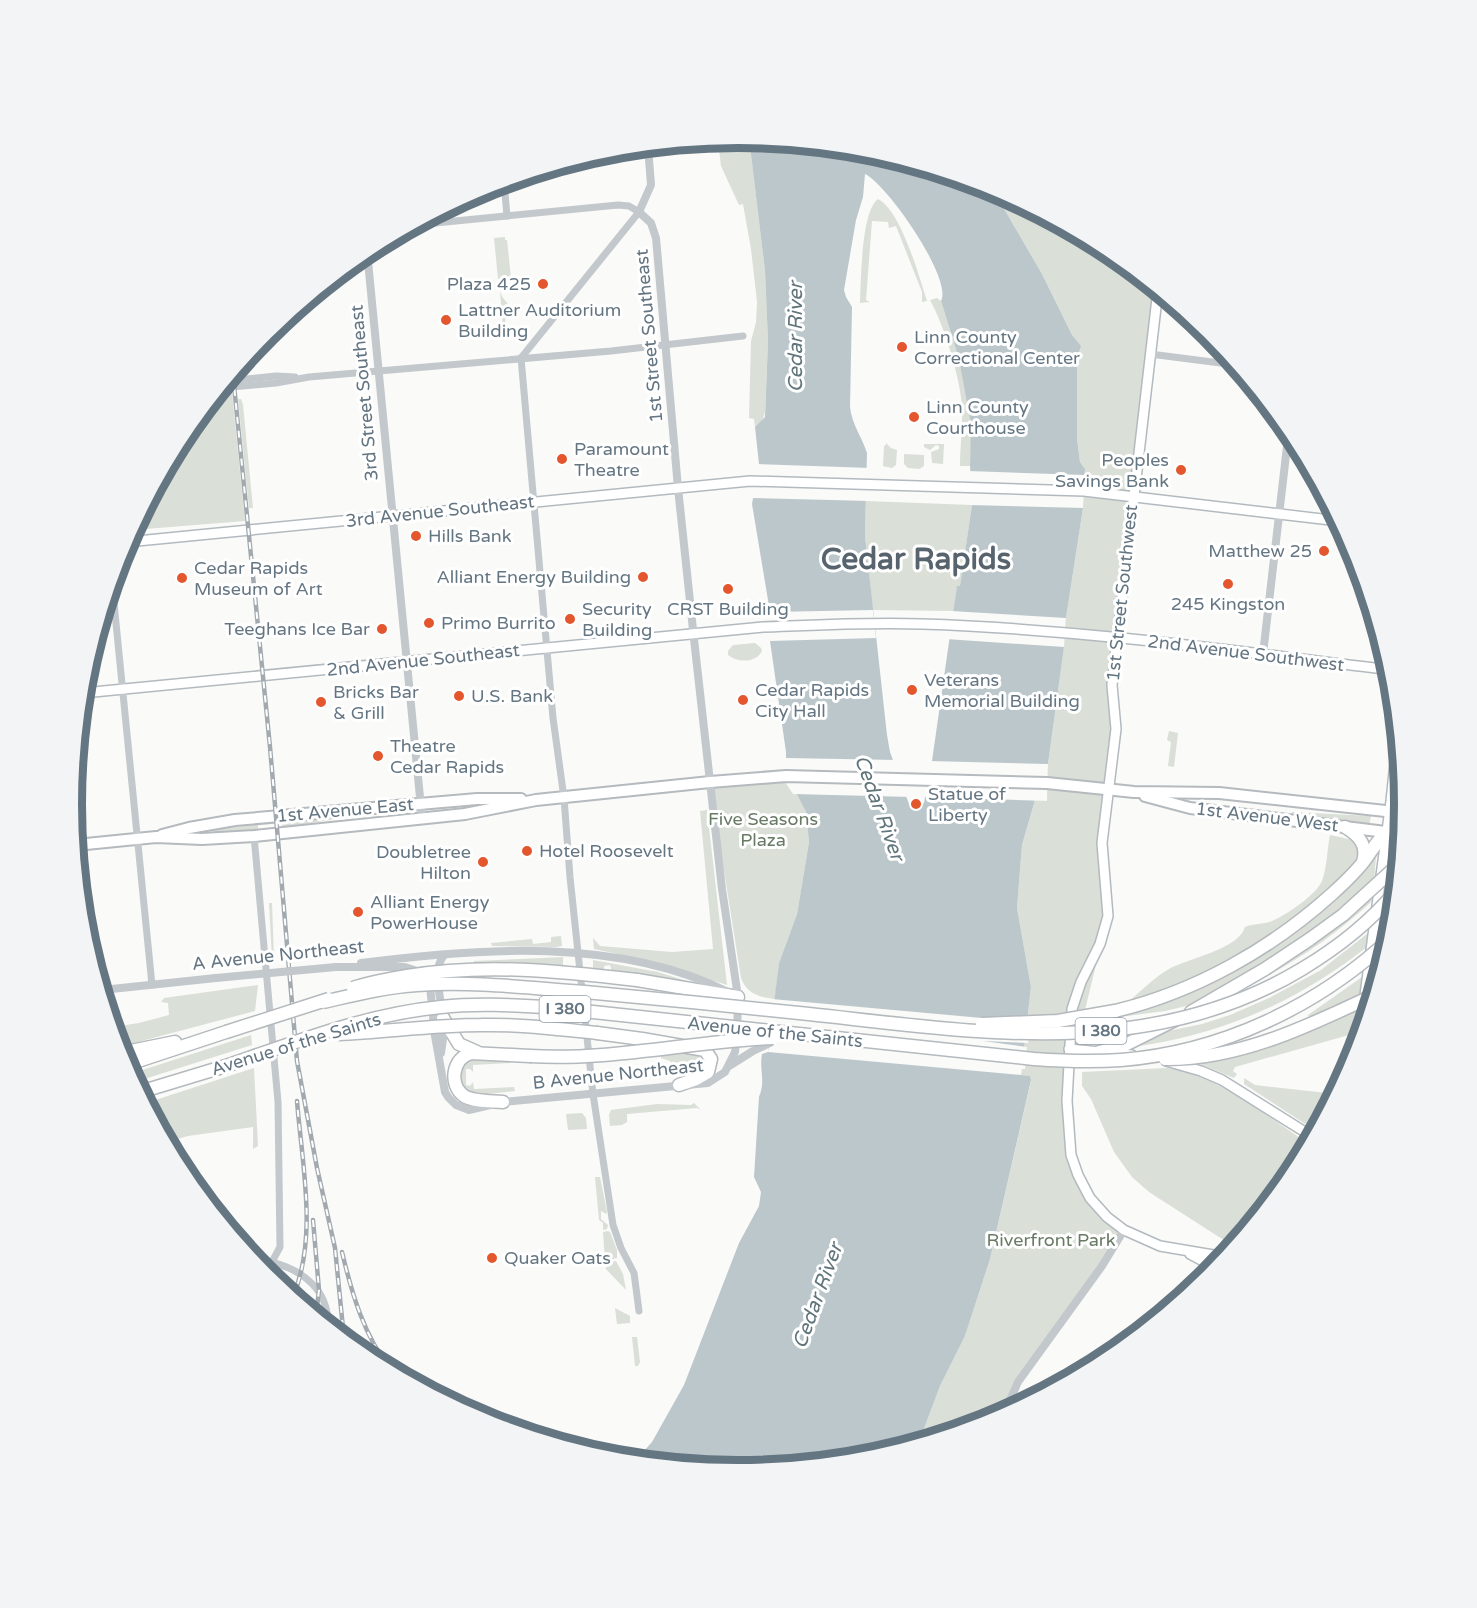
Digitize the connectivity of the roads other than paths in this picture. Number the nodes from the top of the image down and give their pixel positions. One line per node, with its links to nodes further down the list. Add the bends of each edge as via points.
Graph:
1 (649, 155): 3 (street, via 651,185)
2 (505, 191): 4 (street)
3 (639, 212): 4 (street, via 618,205); 9 (street, 1st Street Southeast, via 651,223 657,238); 11 (street)
4 (507, 216): 5 (street)
5 (435, 223)
6 (368, 263): 13 (street, 3rd Street Southeast)
7 (1157, 299): 10 (main road, 1st Street Southwest)
8 (743, 336): 9 (street)
9 (666, 344): 11 (street); 18 (street, 1st Street Southeast)
10 (1150, 354): 12 (street); 19 (main road, 1st Street Southwest)
11 (521, 358): 13 (street); 20 (street)
12 (1225, 364)
13 (379, 370): 14 (street); 22 (street, 3rd Street Southeast)
14 (304, 377): 15 (street); 16 (street)
15 (238, 380)
16 (232, 387)
17 (1287, 445): 21 (street)
18 (678, 488): 19 (main road, 3rd Avenue Southeast, via 753,481 1084,491); 20 (main road, 3rd Avenue Southeast); 27 (street, 1st Street Southeast)
19 (1133, 497): 21 (main road, 3rd Avenue Southeast); 28 (main road, 1st Street Southwest)
20 (535, 502): 22 (main road, 3rd Avenue Southeast); 29 (street)
21 (1279, 514): 23 (main road, 3rd Avenue Southeast); 30 (street)
22 (392, 516): 24 (main road, 3rd Avenue Southeast); 31 (street, 3rd Street Southeast)
23 (1330, 520)
24 (138, 541)
25 (114, 603): 33 (street)
26 (944, 625): 27 (main road, 2nd Avenue Southeast, via 766,627); 28 (main road, 2nd Avenue Southwest)
27 (694, 634): 29 (main road, 2nd Avenue Southeast); 36 (street, 1st Street Southeast)
28 (1117, 638): 30 (main road, 2nd Avenue Southwest); 38 (main road, 1st Street Southwest, via 1112,685 1116,729)
29 (547, 648): 31 (main road, 2nd Avenue Southeast); 40 (street)
30 (1263, 654): 32 (main road, 2nd Avenue Southwest)
31 (407, 662): 33 (main road, 2nd Avenue Southeast); 42 (street, 3rd Street Southeast)
32 (1380, 669)
33 (124, 689): 34 (main road, 2nd Avenue Southeast); 51 (street)
34 (92, 692)
35 (1393, 778): 43 (main road)
36 (710, 782): 37 (main road, 1st Avenue East, via 786,776); 40 (main road, 1st Avenue East); 62 (street, 1st Street Southeast)
37 (1047, 783): 38 (main road, 1st Avenue West)
38 (1109, 790): 39 (main road, 1st Avenue West); 74 (main road, 1st Street Southwest, via 1102,843 1108,916 1100,944 1074,1000)
39 (1134, 792): 43 (main road, 1st Avenue West, via 1220,794); 46 (main road, 1st Avenue West, via 1190,808)
40 (564, 798): 41 (main road, 1st Avenue East); 57 (street)
41 (536, 800): 42 (main road, 1st Avenue East, via 490,798); 45 (main road, 1st Avenue East)
42 (421, 804): 45 (street, 3rd Street Southeast); 50 (main road, 1st Avenue East, via 234,820)
43 (1390, 812): 44 (main road, 1st Avenue West); 47 (main road)
44 (1394, 812)
45 (422, 818): 49 (main road, 1st Avenue East)
46 (1345, 827): 47 (main road, 1st Avenue West); 53 (highway, via 1363,844)
47 (1387, 832): 48 (main road, 1st Avenue West); 53 (highway); 64 (main road)
48 (1393, 833)
49 (254, 836): 50 (main road, 1st Avenue East); 90 (street, via 278,1102 280,1238 278,1253)
50 (156, 837): 51 (main road, 1st Avenue East)
51 (137, 839): 52 (main road, 1st Avenue East); 60 (street)
52 (84, 843)
53 (1362, 864): 67 (highway, bridge, via 1279,936 1238,962 1168,995 1115,1011 1038,1023)
54 (1391, 872): 77 (highway, bridge, via 1356,904 1266,969 1162,1028)
55 (1387, 899): 67 (highway, Avenue of the Saints / I 380, bridge, via 1318,960 1269,988 1206,1013 1154,1025 1077,1032 998,1033)
56 (1378, 950): 78 (highway, Avenue of the Saints / I 380, bridge, via 1335,983 1274,1018 1222,1039)
57 (579, 953): 58 (street, A Avenue Northeast); 62 (street, A Avenue Northeast, via 664,969); 84 (street)
58 (444, 954): 59 (street, A Avenue Northeast); 66 (street, via 438,969)
59 (336, 967): 60 (street, A Avenue Northeast, bridge); 79 (street, via 398,966 422,974 430,986)
60 (152, 985): 61 (street, A Avenue Northeast)
61 (109, 989)
62 (738, 997): 65 (highway, bridge, via 637,980 520,968 452,970 375,982); 72 (street, B Avenue Northeast)
63 (1365, 998): 78 (highway, bridge, via 1313,1023 1237,1049 1187,1058)
64 (1364, 1000)
65 (323, 1002): 67 (highway, Avenue of the Saints / I 380, bridge, via 387,988 478,985); 69 (highway, Avenue of the Saints / I 380, bridge)
66 (443, 1018): 76 (highway, via 459,1044); 79 (street)
67 (924, 1026)
68 (316, 1035): 70 (highway, Avenue of the Saints / I 380, bridge, via 417,1010 491,1004); 71 (highway, bridge, via 508,1025); 83 (highway, Avenue of the Saints / I 380, bridge)
69 (212, 1036): 75 (highway); 80 (highway, Avenue of the Saints / I 380)
70 (817, 1036): 76 (highway, bridge, via 722,1040 609,1055); 78 (highway, Avenue of the Saints / I 380, bridge, via 1034,1059)
71 (642, 1039): 72 (highway); 82 (highway, via 700,1048 709,1054 708,1072)
72 (737, 1042): 81 (street, B Avenue Northeast)
73 (770, 1043): 81 (street, B Avenue Northeast)
74 (1069, 1049): 77 (main road); 87 (main road, 1st Street Southwest, via 1071,1155 1090,1198)
75 (131, 1051)
76 (479, 1052): 85 (highway, via 460,1059 454,1071 456,1085 469,1098)
77 (1100, 1052): 86 (main road, via 1167,1062 1212,1075)
78 (1136, 1058)
79 (441, 1059): 85 (street, B Avenue Northeast, via 445,1092 456,1105 469,1110)
80 (135, 1062)
81 (729, 1066): 82 (street, B Avenue Northeast, via 708,1083)
82 (679, 1085): 84 (street, B Avenue Northeast)
83 (148, 1090)
84 (593, 1094): 85 (street, B Avenue Northeast); 92 (street, via 613,1225 634,1273)
85 (503, 1101)
86 (1306, 1133)
87 (1124, 1230): 88 (main road, 1st Street Southwest, via 1154,1244); 94 (street, via 1018,1382)
88 (1183, 1250): 89 (main road); 91 (main road)
89 (1214, 1255)
90 (271, 1262): 93 (street, via 296,1272 319,1290)
91 (1207, 1263)
92 (639, 1311)
93 (327, 1314)
94 (1010, 1401)

